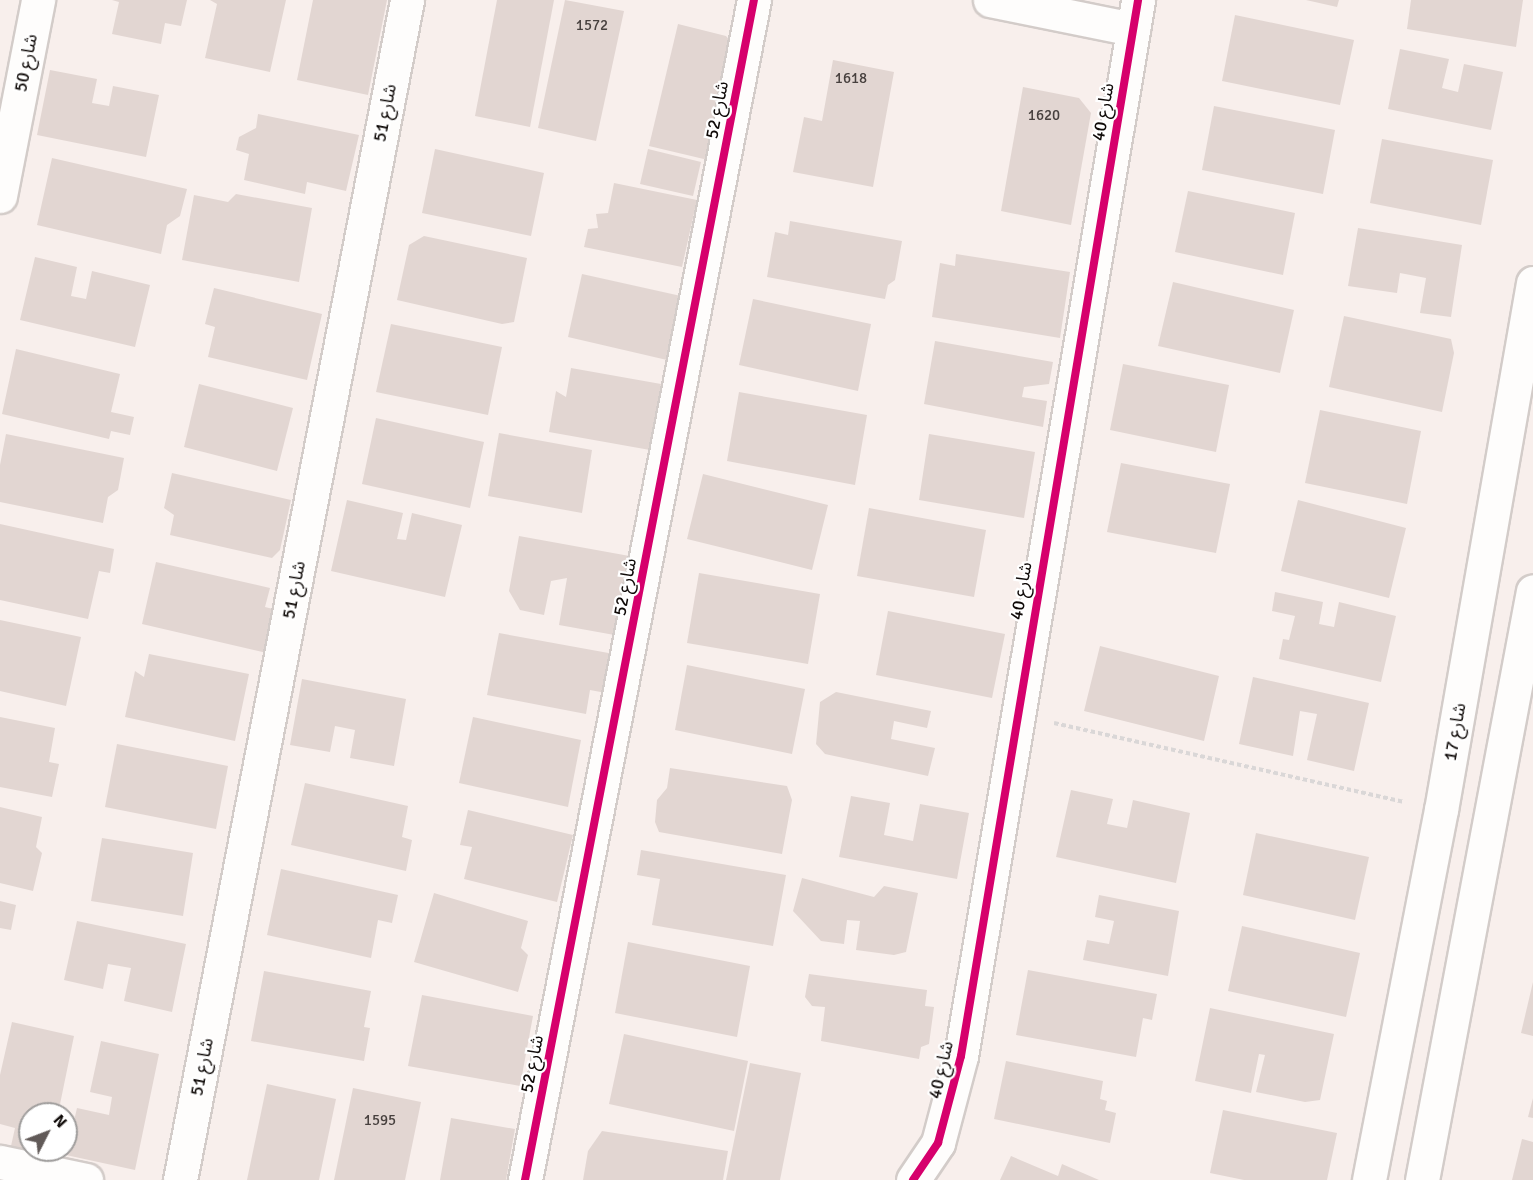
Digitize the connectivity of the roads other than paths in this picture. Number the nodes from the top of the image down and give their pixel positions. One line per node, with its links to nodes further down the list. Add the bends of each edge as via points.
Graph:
1 (38, 0): 6 (street, شارع 50)
2 (407, 0): 11 (street, شارع 51)
3 (754, 0): 12 (street, شارع 52)
4 (990, 0): 5 (street)
5 (1135, 14): 13 (street, شارع 40, via 1015,714 961,1056 938,1143)
6 (0, 196)
7 (1533, 283): 14 (street, شارع 17, via 1441,810)
8 (1533, 591): 15 (street)
9 (0, 1162): 10 (street)
10 (86, 1180)
11 (180, 1180)
12 (525, 1180)
13 (913, 1180)
14 (1369, 1180)
15 (1422, 1180)

